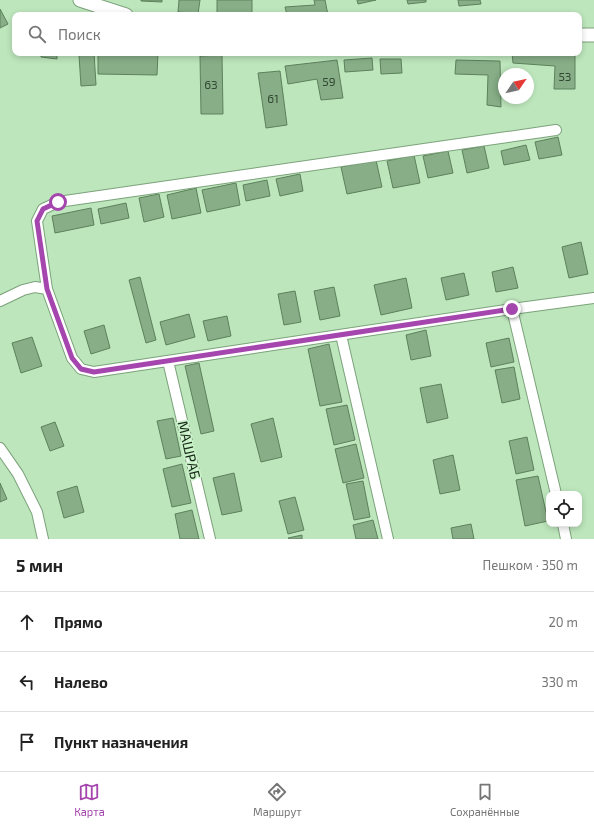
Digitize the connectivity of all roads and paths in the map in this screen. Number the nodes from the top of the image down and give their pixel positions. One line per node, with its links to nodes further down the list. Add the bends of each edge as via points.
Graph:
1 (80, 0): 2 (street)
2 (117, 12)
3 (582, 35): 4 (street)
4 (594, 35)
5 (556, 130): 6 (street, via 58,202 43,209 37,221)
6 (47, 289): 8 (street, via 35,287 23,290); 11 (street, via 72,358 81,369 94,372)
7 (594, 298): 9 (street)
8 (0, 301)
9 (512, 309): 10 (street); 13 (street)
10 (341, 335): 11 (street); 17 (street)
11 (168, 361): 16 (street, МАШРАБ)
12 (0, 448): 15 (street, via 18,474 37,512)
13 (555, 491)
14 (563, 527): 18 (street)
15 (43, 539)
16 (210, 539)
17 (388, 539)
18 (566, 539)

